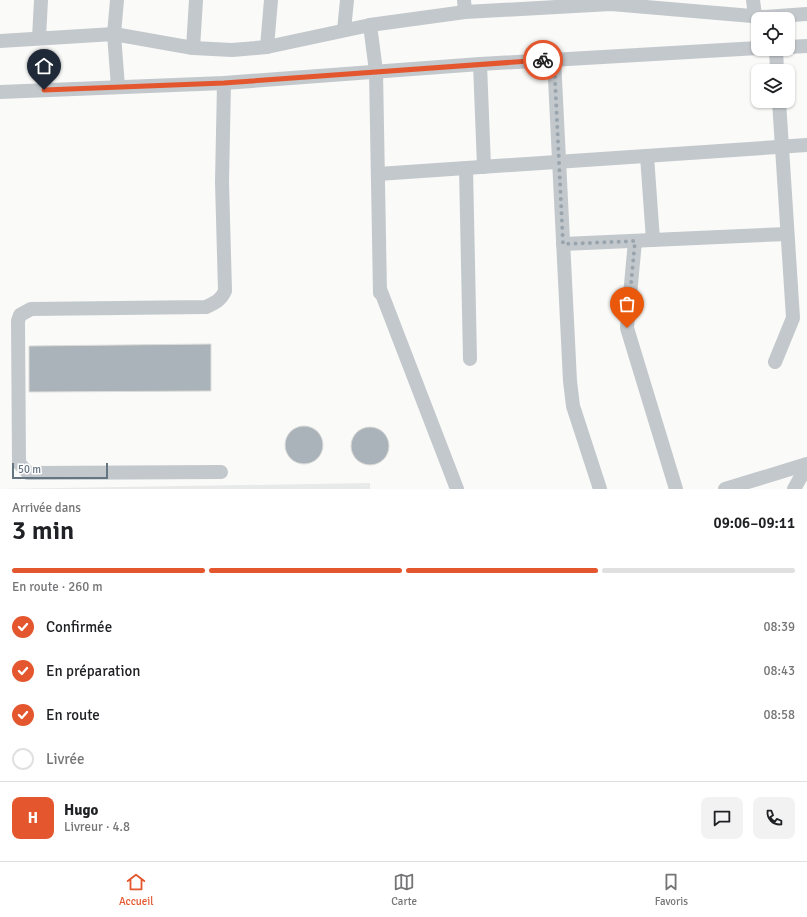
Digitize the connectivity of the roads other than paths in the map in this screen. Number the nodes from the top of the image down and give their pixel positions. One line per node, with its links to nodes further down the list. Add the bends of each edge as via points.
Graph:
1 (41, 0): 18 (street)
2 (117, 0): 17 (street)
3 (196, 0): 23 (street)
4 (270, 0): 21 (street)
5 (347, 0): 16 (street)
6 (753, 0): 11 (street)
7 (611, 2): 8 (street); 9 (street)
8 (539, 4): 10 (street)
9 (682, 5): 13 (street)
10 (465, 6): 15 (street)
11 (759, 12)
12 (807, 14): 14 (street)
13 (751, 15)
14 (795, 15)
15 (370, 25): 16 (street); 27 (street)
16 (344, 30): 21 (street)
17 (114, 34): 18 (street); 23 (street); 29 (street)
18 (39, 38): 19 (street)
19 (0, 41)
20 (807, 46): 22 (street)
21 (267, 47): 23 (street, via 232,50)
22 (795, 47)
23 (193, 48)
24 (751, 48): 25 (street)
25 (554, 59): 26 (street); 35 (street)
26 (480, 64): 27 (street); 36 (street)
27 (376, 71): 28 (street); 38 (street)
28 (224, 83): 29 (street); 46 (street, via 223,296 206,307 31,309 20,316 18,321 19,463 28,473)
29 (118, 87): 30 (street)
30 (0, 92)
31 (779, 108): 33 (street)
32 (807, 145): 33 (street)
33 (782, 147): 34 (street); 39 (street)
34 (647, 156): 35 (street); 40 (street)
35 (559, 162): 36 (street); 42 (street)
36 (484, 167): 37 (street)
37 (466, 168): 38 (street); 43 (street)
38 (378, 174): 47 (street, via 380,291)
39 (787, 234): 40 (street); 44 (street, via 793,318)
40 (653, 240): 41 (street)
41 (635, 241): 42 (street); 49 (street, via 627,328)
42 (563, 244): 48 (street, via 573,406)
43 (470, 359)
44 (775, 362)
45 (807, 465): 50 (street); 51 (street)
46 (221, 472)
47 (457, 489)
48 (600, 489)
49 (676, 489)
50 (725, 489)
51 (794, 489)

